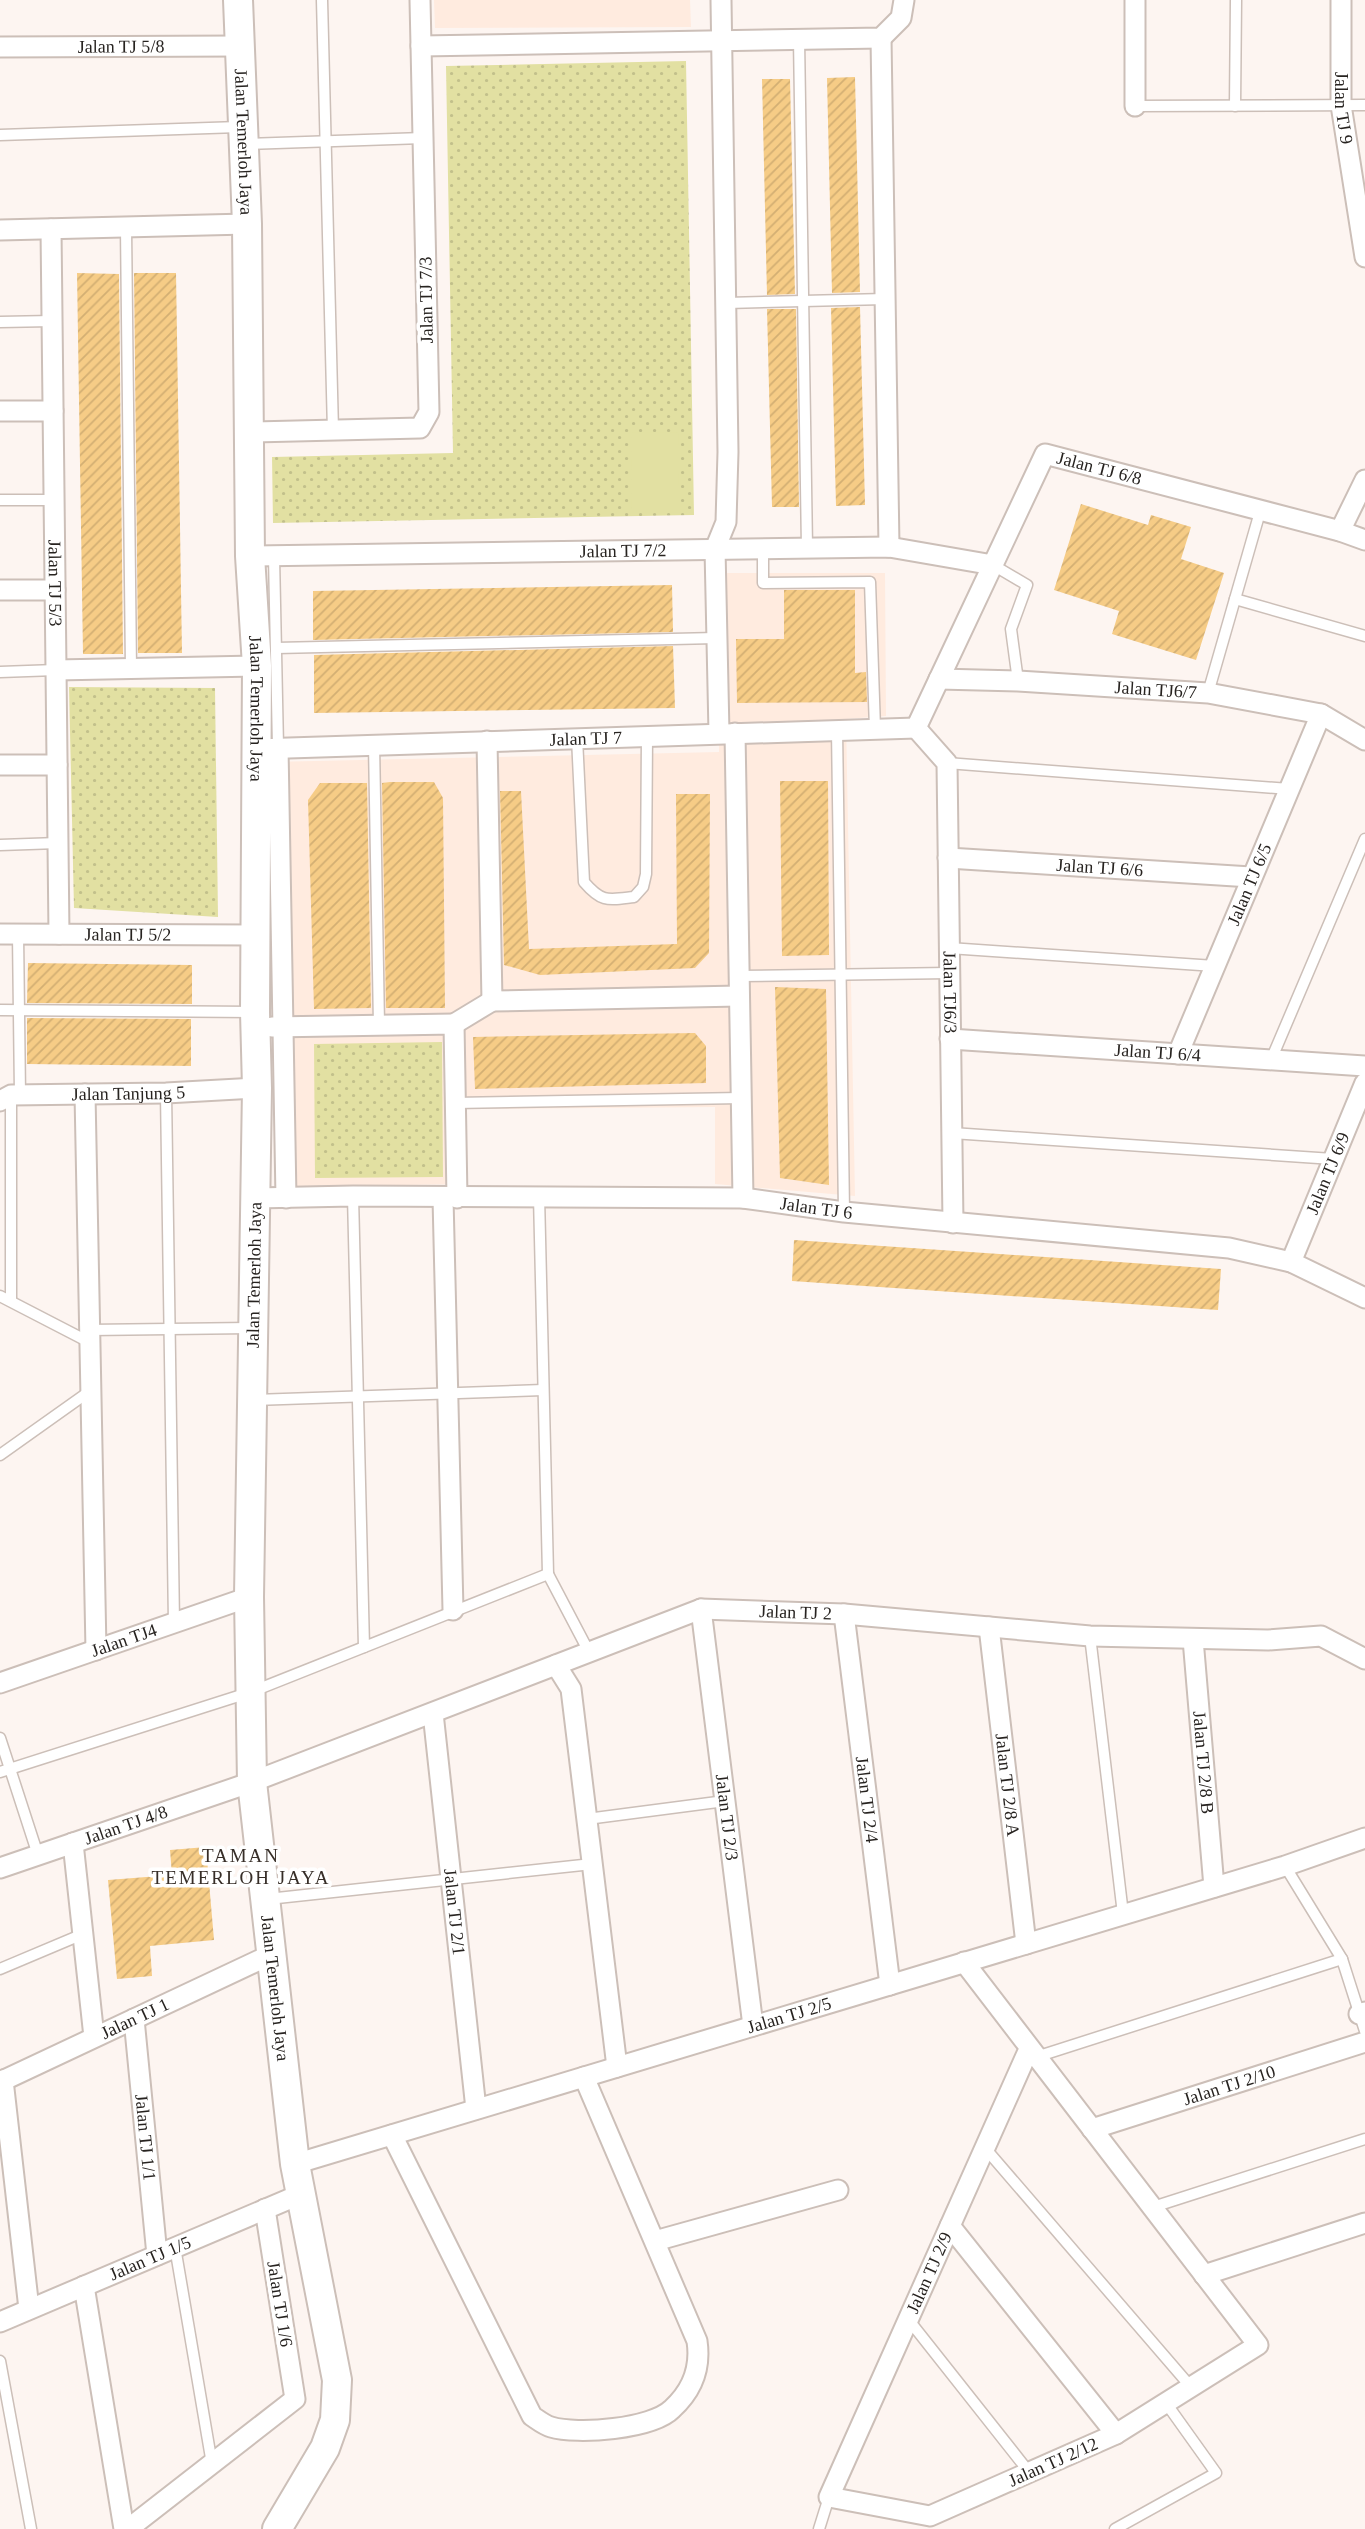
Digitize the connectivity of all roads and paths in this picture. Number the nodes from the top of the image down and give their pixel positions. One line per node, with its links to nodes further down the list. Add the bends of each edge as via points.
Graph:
1 (238, 0): 12 (street, Jalan Temerloh Jaya)
2 (322, 0): 22 (lane)
3 (420, 0): 13 (street, Jalan TJ 7/3)
4 (721, 0): 11 (street)
5 (904, 0): 9 (street, via 901,18)
6 (1135, 0): 16 (street)
7 (1236, 0): 17 (lane)
8 (1341, 0): 18 (street, Jalan TJ 9)
9 (881, 38): 10 (street); 28 (street)
10 (799, 39): 11 (street); 29 (lane)
11 (723, 40): 13 (street); 30 (street)
12 (240, 46): 14 (street, Jalan TJ 5/8); 20 (street, Jalan Temerloh Jaya)
13 (421, 46): 21 (street, Jalan TJ 7/3)
14 (0, 47)
15 (1365, 105): 18 (lane)
16 (1135, 106): 17 (lane)
17 (1235, 106): 18 (lane)
18 (1341, 106): 27 (street, Jalan TJ 9)
19 (0, 135): 20 (lane)
20 (244, 135): 22 (lane); 23 (street, Jalan Temerloh Jaya)
21 (423, 138): 22 (lane); 35 (street, Jalan TJ 7/3, via 429,412 420,428)
22 (324, 141): 35 (lane)
23 (247, 224): 24 (street); 36 (street, Jalan Temerloh Jaya)
24 (126, 228): 25 (street); 55 (lane)
25 (51, 229): 26 (street); 32 (street, Jalan TJ 5/3)
26 (0, 230)
27 (1365, 257)
28 (885, 299): 29 (lane); 43 (street)
29 (803, 300): 30 (lane); 44 (lane)
30 (727, 303): 45 (street, via 726,522)
31 (0, 321): 32 (lane)
32 (52, 321): 34 (street, Jalan TJ 5/3)
33 (0, 411): 34 (street)
34 (53, 411): 39 (street, Jalan TJ 5/3)
35 (333, 431): 36 (street, Jalan TJ 7/3)
36 (250, 432): 47 (street, Jalan Temerloh Jaya)
37 (1365, 480): 41 (street)
38 (0, 500): 39 (lane)
39 (54, 500): 50 (street, Jalan TJ 5/3)
40 (1260, 512): 41 (street, Jalan TJ 6/8); 48 (street, Jalan TJ 6/8, via 1045,454); 51 (lane)
41 (1340, 531): 42 (street, Jalan TJ 6/8)
42 (1365, 540)
43 (889, 547): 44 (street, Jalan TJ 7/2); 48 (street, Jalan TJ 7/2)
44 (807, 548): 46 (street, Jalan TJ 7/2)
45 (715, 549): 46 (street, Jalan TJ 7/2); 47 (street, Jalan TJ 7/2); 53 (street)
46 (762, 549): 63 (lane, via 763,583 870,582)
47 (262, 557): 54 (street, Jalan Temerloh Jaya)
48 (993, 565): 58 (street, Jalan TJ 6/8); 59 (lane, via 1027,584 1011,629)
49 (0, 590): 50 (street)
50 (55, 590): 56 (street, Jalan TJ 5/3)
51 (1235, 599): 52 (lane); 60 (lane)
52 (1365, 636)
53 (716, 638): 54 (lane); 65 (street)
54 (267, 657): 55 (street); 71 (street, Jalan Temerloh Jaya)
55 (131, 669): 56 (street)
56 (56, 670): 57 (lane); 74 (street, Jalan TJ 5/3)
57 (0, 672)
58 (939, 679): 59 (street, Jalan TJ6/7); 62 (street, Jalan TJ 6/8)
59 (1018, 681): 60 (street, Jalan TJ6/7)
60 (1208, 693): 61 (street, Jalan TJ6/7)
61 (1321, 714): 68 (street, Jalan TJ6/7); 75 (street, Jalan TJ 6/5)
62 (916, 728): 63 (street, Jalan TJ 7); 72 (street)
63 (875, 729): 64 (street, Jalan TJ 7)
64 (837, 730): 65 (street, Jalan TJ 7); 87 (lane)
65 (727, 733): 66 (street, Jalan TJ 7); 88 (street)
66 (647, 736): 67 (street, Jalan TJ 7); 67 (lane, via 643,887 634,897 603,900 584,882)
67 (577, 738): 69 (street, Jalan TJ 7)
68 (1365, 740)
69 (487, 741): 70 (street, Jalan TJ 7); 89 (street)
70 (374, 744): 71 (street, Jalan TJ 7); 94 (lane)
71 (268, 748): 83 (street, Jalan Temerloh Jaya); 92 (street)
72 (947, 763): 75 (lane); 79 (street, Jalan TJ6/3)
73 (0, 765): 74 (street)
74 (57, 765): 77 (street, Jalan TJ 5/3)
75 (1289, 789): 80 (street, Jalan TJ 6/5)
76 (1365, 839): 97 (lane)
77 (58, 843): 78 (lane); 82 (street, Jalan TJ 5/3)
78 (0, 845)
79 (948, 858): 80 (street, Jalan TJ 6/6); 84 (street, Jalan TJ6/3)
80 (1251, 877): 85 (street, Jalan TJ 6/5)
81 (9, 934): 82 (street, Jalan TJ 5/2); 90 (lane)
82 (59, 934): 83 (street, Jalan TJ 5/2)
83 (255, 935): 92 (street, Jalan Temerloh Jaya)
84 (949, 948): 85 (lane); 86 (street, Jalan TJ6/3)
85 (1215, 965): 96 (street, Jalan TJ 6/5)
86 (949, 973): 87 (lane); 95 (street, Jalan TJ6/3)
87 (841, 975): 88 (lane); 114 (lane)
88 (739, 986): 89 (street); 104 (street)
89 (492, 1001): 93 (street)
90 (19, 1009): 91 (lane); 92 (lane); 103 (lane)
91 (0, 1010)
92 (265, 1022): 94 (street); 100 (street, Jalan Temerloh Jaya); 111 (street)
93 (454, 1024): 94 (street); 105 (street)
94 (379, 1025)
95 (950, 1039): 96 (street, Jalan TJ 6/4); 106 (street, Jalan TJ6/3)
96 (1178, 1054): 97 (street, Jalan TJ 6/4)
97 (1271, 1060): 98 (street, Jalan TJ 6/4)
98 (1365, 1066)
99 (1365, 1083): 107 (street, Jalan TJ 6/9)
100 (257, 1088): 101 (street, Jalan Tanjung 5); 110 (street, Jalan Temerloh Jaya)
101 (166, 1093): 102 (street, Jalan Tanjung 5); 121 (lane)
102 (85, 1094): 103 (street, Jalan Tanjung 5); 122 (street)
103 (10, 1097): 119 (lane)
104 (741, 1098): 105 (lane); 113 (street)
105 (456, 1103): 112 (street)
106 (952, 1133): 107 (lane); 115 (street, Jalan TJ6/3)
107 (1334, 1159): 116 (street, Jalan TJ 6/9)
108 (353, 1196): 111 (street, Jalan TJ 6); 112 (street, Jalan TJ 6); 126 (lane)
109 (539, 1196): 112 (street, Jalan TJ 6); 113 (street, Jalan TJ 6); 124 (lane)
110 (255, 1198): 111 (street, Jalan TJ 6); 120 (street, Jalan Temerloh Jaya)
111 (286, 1198)
112 (450, 1198): 125 (street)
113 (743, 1198): 114 (street, Jalan TJ 6)
114 (844, 1212): 115 (street, Jalan TJ 6)
115 (953, 1223): 116 (street, Jalan TJ 6, via 1229,1248)
116 (1291, 1262): 118 (street, Jalan TJ 6)
117 (0, 1296): 119 (lane)
118 (1364, 1296)
119 (11, 1301): 122 (lane)
120 (254, 1328): 121 (lane); 127 (street, Jalan Temerloh Jaya)
121 (169, 1329): 122 (lane); 134 (lane)
122 (89, 1336): 123 (street)
123 (90, 1390): 128 (lane); 139 (street)
124 (543, 1390): 125 (lane); 129 (lane)
125 (448, 1393): 126 (lane); 132 (street)
126 (358, 1395): 127 (lane); 138 (lane)
127 (253, 1400): 130 (street, Jalan Temerloh Jaya)
128 (0, 1455)
129 (548, 1574): 132 (lane); 140 (lane)
130 (249, 1597): 134 (street, Jalan TJ4); 144 (street, Jalan Temerloh Jaya)
131 (701, 1609): 133 (street, Jalan TJ 2); 140 (street, Jalan TJ 2); 149 (street, Jalan TJ 2/3)
132 (453, 1610): 138 (lane)
133 (844, 1614): 135 (street, Jalan TJ 2); 167 (street, Jalan TJ 2/4)
134 (174, 1623): 139 (street, Jalan TJ4)
135 (989, 1627): 136 (street, Jalan TJ 2); 162 (street, Jalan TJ 2/8 A)
136 (1090, 1636): 137 (street, Jalan TJ 2); 160 (lane)
137 (1193, 1639): 141 (street, Jalan TJ 2, via 1321,1636); 158 (street, Jalan TJ 2/8 B)
138 (364, 1647): 144 (lane)
139 (96, 1650): 143 (street, Jalan TJ4)
140 (589, 1652): 142 (street, Jalan TJ 2)
141 (1365, 1659)
142 (556, 1665): 145 (street, Jalan TJ 2); 150 (street, via 571,1689)
143 (0, 1683)
144 (251, 1692): 147 (lane); 148 (street, Jalan Temerloh Jaya)
145 (433, 1713): 148 (street, Jalan TJ 2); 157 (street, Jalan TJ 2/1)
146 (0, 1738): 147 (lane)
147 (5, 1770): 153 (lane)
148 (252, 1782): 152 (street, Jalan TJ 4/8); 159 (street, Jalan Temerloh Jaya)
149 (725, 1801): 150 (lane); 170 (street, Jalan TJ 2/3)
150 (587, 1819): 154 (street)
151 (1365, 1838): 155 (street, Jalan TJ 2/5)
152 (73, 1843): 153 (street, Jalan TJ 4/8); 161 (street)
153 (38, 1855): 156 (street, Jalan TJ 4/8)
154 (592, 1864): 157 (lane); 174 (street)
155 (1285, 1866): 158 (street, Jalan TJ 2/5); 164 (lane)
156 (0, 1868)
157 (451, 1879): 159 (lane); 177 (street, Jalan TJ 2/1)
158 (1214, 1887): 160 (street, Jalan TJ 2/5)
159 (264, 1899): 163 (street, Jalan Temerloh Jaya)
160 (1123, 1914): 162 (street, Jalan TJ 2/5)
161 (83, 1934): 166 (lane); 171 (street)
162 (1026, 1944): 165 (street, Jalan TJ 2/5)
163 (270, 1955): 168 (street, Jalan TJ 1); 182 (street, Jalan Temerloh Jaya)
164 (1342, 1959): 169 (lane); 173 (lane)
165 (964, 1962): 167 (street, Jalan TJ 2/5); 173 (street)
166 (0, 1969)
167 (890, 1985): 170 (street, Jalan TJ 2/5)
168 (134, 2019): 171 (street, Jalan TJ 1); 191 (street, Jalan TJ 1/1)
169 (1363, 2019)
170 (753, 2026): 174 (street, Jalan TJ 2/5)
171 (94, 2038): 176 (street, Jalan TJ 1)
172 (1365, 2042): 178 (street, Jalan TJ 2/10)
173 (1033, 2053): 178 (street); 181 (street, Jalan TJ 2/9)
174 (617, 2067): 175 (street, Jalan TJ 2/5)
175 (584, 2077): 177 (street, Jalan TJ 2/5); 189 (street)
176 (2, 2081): 194 (street)
177 (477, 2109): 179 (street, Jalan TJ 2/5)
178 (1092, 2129): 185 (street)
179 (392, 2135): 182 (street, Jalan TJ 2/5); 189 (street, via 532,2416 549,2427 572,2431 619,2428 651,2420 671,2411 696,2377 697,2341)
180 (1365, 2139): 185 (lane)
181 (985, 2148): 188 (street, Jalan TJ 2/9); 198 (lane)
182 (295, 2164): 184 (street, Jalan Temerloh Jaya)
183 (838, 2190): 189 (street)
184 (301, 2194): 186 (street, Jalan TJ 1/5); 206 (street, Jalan Temerloh Jaya, via 337,2380 335,2420 325,2448)
185 (1153, 2207): 192 (street)
186 (265, 2209): 190 (street, Jalan TJ 1/5); 201 (street, Jalan TJ 1/6, via 295,2399)
187 (1365, 2223): 192 (street)
188 (950, 2226): 195 (street, Jalan TJ 2/9); 200 (street)
189 (655, 2241)
190 (175, 2247): 191 (street, Jalan TJ 1/5); 201 (lane)
191 (157, 2255): 193 (street, Jalan TJ 1/5)
192 (1204, 2275): 198 (street, Jalan TJ 2/12, via 1258,2345)
193 (84, 2286): 194 (street, Jalan TJ 1/5); 205 (street)
194 (29, 2309): 196 (street, Jalan TJ 1/5)
195 (908, 2319): 202 (lane); 203 (street, Jalan TJ 2/9)
196 (0, 2322)
197 (0, 2361): 204 (lane)
198 (1191, 2387): 199 (street, Jalan TJ 2/12)
199 (1166, 2403): 200 (street, Jalan TJ 2/12); 208 (lane, via 1216,2473)
200 (1116, 2434): 202 (street, Jalan TJ 2/12)
201 (212, 2464): 205 (street)
202 (1029, 2472): 203 (street, Jalan TJ 2/12, via 930,2516)
203 (829, 2497): 207 (lane)
204 (31, 2529)
205 (126, 2529)
206 (277, 2529)
207 (819, 2529)
208 (1115, 2529)

